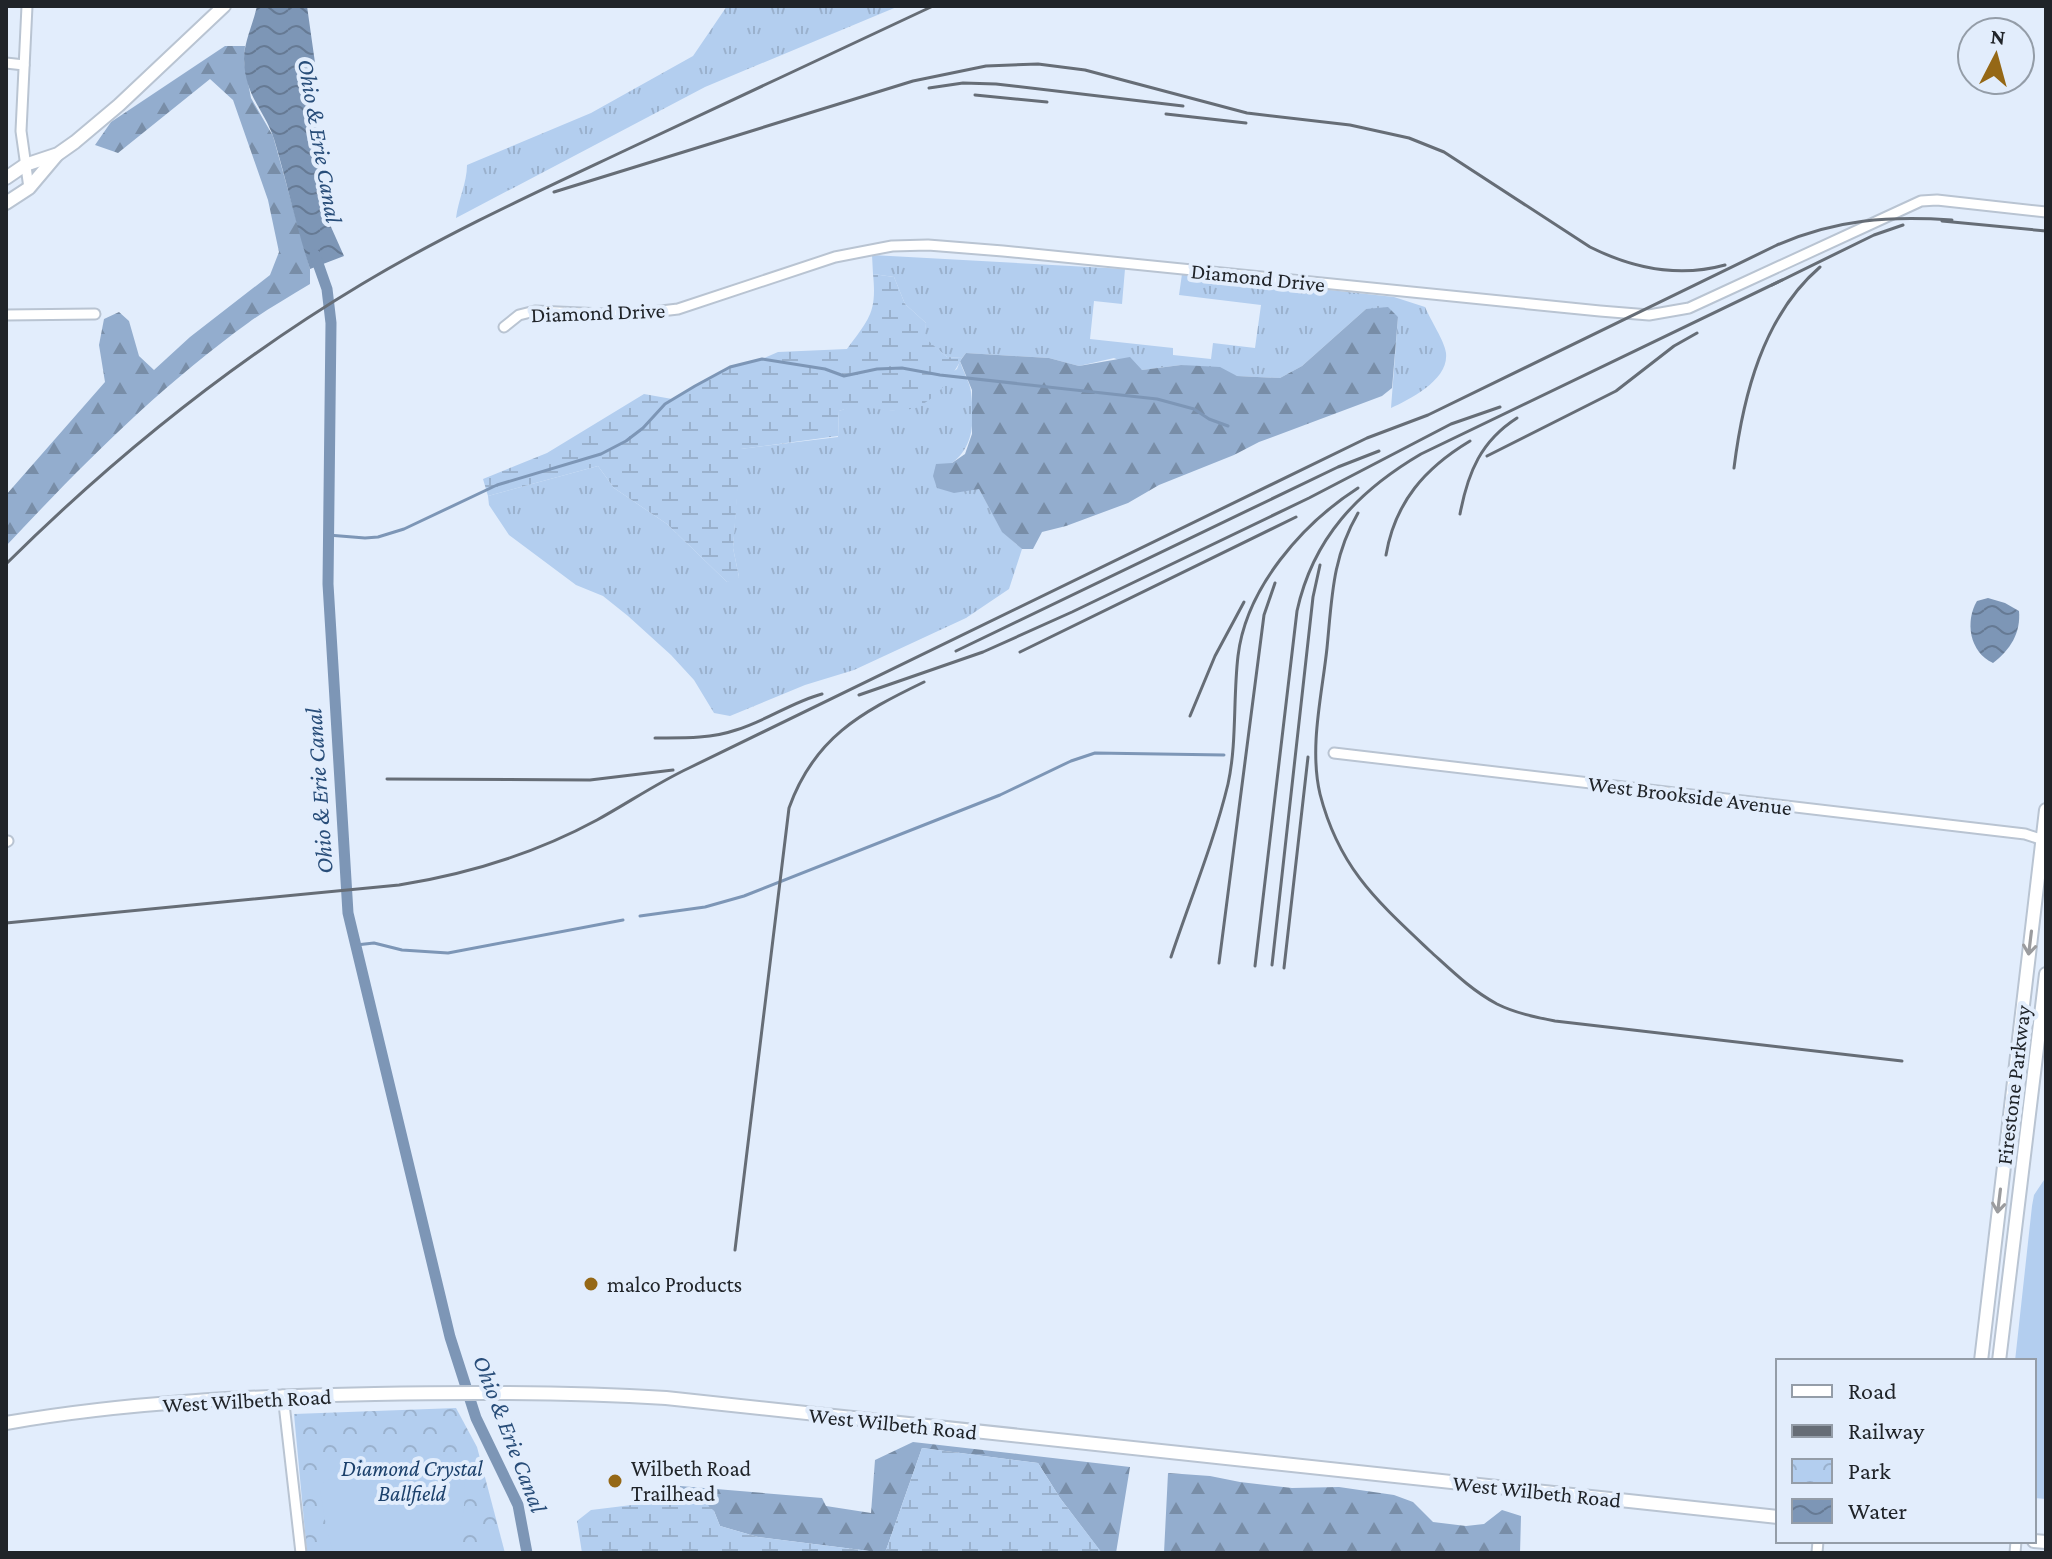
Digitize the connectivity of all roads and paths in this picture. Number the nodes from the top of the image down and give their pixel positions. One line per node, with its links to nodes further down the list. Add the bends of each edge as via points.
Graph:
1 (27, 6): 4 (street)
2 (224, 6): 5 (main road, via 102,121)
3 (6, 63): 4 (street)
4 (24, 65): 6 (street)
5 (58, 154): 6 (main road); 8 (main road)
6 (25, 165): 7 (main road); 8 (street)
7 (6, 178)
8 (29, 188): 9 (main road)
9 (6, 203)
10 (2046, 212): 13 (street, Diamond Drive, via 1937,200 1910,204 1706,302 1660,315 910,244 835,257 678,309 627,315 535,311)
11 (95, 314): 12 (street)
12 (6, 315)
13 (504, 327)
14 (1334, 753): 16 (street, West Brookside Avenue, via 2025,834)
15 (2046, 810): 16 (main road, Firestone Parkway)
16 (2044, 841): 18 (main road, Firestone Parkway, one-way to 18)
17 (2046, 974): 19 (main road, Firestone Parkway)
18 (2022, 1006): 19 (main road); 20 (main road, Firestone Parkway, one-way to 20)
19 (2044, 1009): 21 (main road, Firestone Parkway)
20 (1981, 1359)
21 (1999, 1359)
22 (283, 1395): 23 (main road, West Wilbeth Road); 24 (main road, West Wilbeth Road, via 500,1391 666,1398); 25 (street)
23 (6, 1423)
24 (1776, 1517)
25 (301, 1553)

